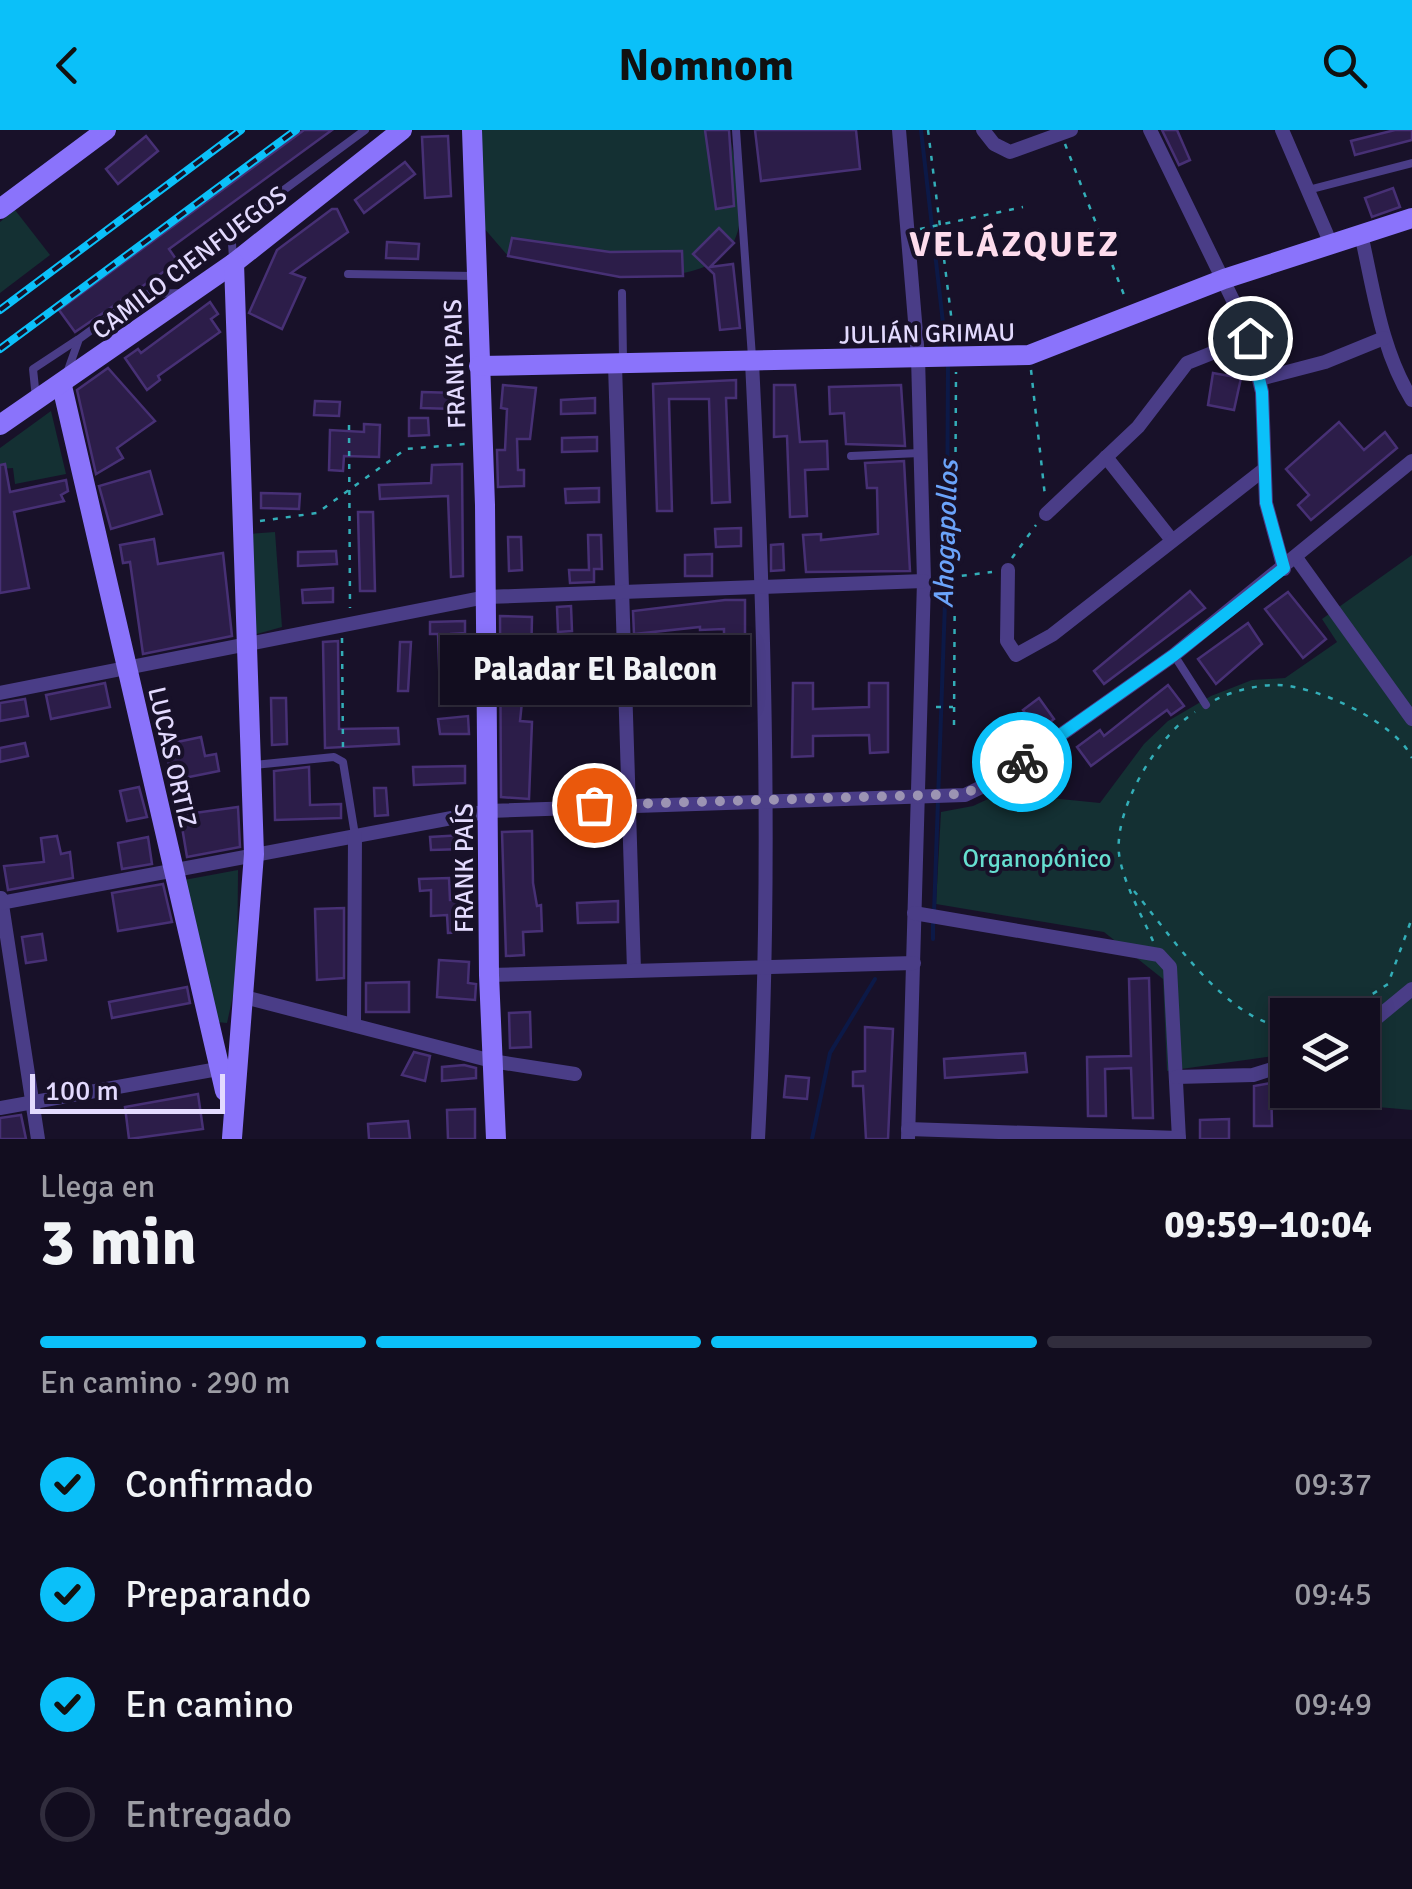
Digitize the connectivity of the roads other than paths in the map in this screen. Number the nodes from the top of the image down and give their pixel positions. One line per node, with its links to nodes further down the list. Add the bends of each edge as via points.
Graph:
1 (106, 130): 13 (main road)
2 (365, 130): 17 (lane, via 231,229)
3 (402, 130): 17 (main road, CAMILO CIENFUEGOS)
4 (472, 130): 19 (main road, FRANK PAIS)
5 (736, 130): 27 (lane)
6 (899, 130): 26 (street)
7 (983, 130): 10 (street, via 1010,152)
8 (1150, 130): 20 (street)
9 (1282, 130): 12 (street)
10 (1066, 132)
11 (1412, 163): 12 (lane)
12 (1308, 190): 16 (street)
13 (0, 209)
14 (1412, 218): 15 (main road, JULIÁN GRIMAU)
15 (1361, 234): 16 (main road, JULIÁN GRIMAU); 24 (street)
16 (1330, 244): 20 (main road, JULIÁN GRIMAU)
17 (234, 263): 21 (main road, CAMILO CIENFUEGOS); 48 (main road)
18 (348, 274): 19 (lane)
19 (476, 276): 29 (main road, FRANK PAIS)
20 (1224, 279): 23 (street); 26 (main road, JULIÁN GRIMAU, via 1029,355)
21 (192, 293): 25 (lane, via 141,294); 31 (main road, CAMILO CIENFUEGOS)
22 (622, 293): 28 (lane)
23 (1250, 338): 30 (street); 37 (street, via 1187,363)
24 (1384, 338): 30 (street); 32 (street)
25 (78, 339): 31 (lane); 33 (lane, via 34,369)
26 (941, 358): 27 (main road, JULIÁN GRIMAU); 35 (street)
27 (752, 362): 28 (main road, JULIÁN GRIMAU); 45 (street)
28 (619, 365): 29 (main road, JULIÁN GRIMAU); 46 (street)
29 (479, 366): 47 (main road, FRANK PAIS)
30 (1260, 379): 39 (street)
31 (62, 386): 33 (main road, CAMILO CIENFUEGOS); 50 (main road, LUCAS ORTIZ)
32 (1412, 400)
33 (36, 402): 34 (main road, CAMILO CIENFUEGOS)
34 (0, 425)
35 (920, 453): 36 (lane); 44 (street)
36 (851, 456)
37 (1106, 457): 40 (street); 41 (street)
38 (1412, 461): 42 (street)
39 (1262, 471): 41 (street); 42 (street)
40 (1046, 514)
41 (1171, 539): 43 (street, via 1052,635 1016,655 1007,641)
42 (1291, 564): 49 (street); 53 (street)
43 (1008, 570)
44 (929, 580): 45 (street); 55 (street)
45 (764, 586): 46 (street); 56 (street)
46 (622, 592): 47 (street); 57 (street)
47 (486, 597): 48 (street); 58 (main road, FRANK PAÍS)
48 (244, 646): 50 (street); 54 (main road)
49 (1174, 655): 52 (lane); 55 (street, via 998,779 965,794)
50 (126, 669): 51 (street); 61 (main road, LUCAS ORTIZ)
51 (0, 693)
52 (1206, 705)
53 (1412, 719)
54 (250, 765): 59 (lane, via 334,757 343,762); 60 (main road)
55 (917, 798): 56 (street); 63 (street)
56 (766, 802): 57 (street); 65 (street)
57 (628, 803): 58 (street); 66 (street)
58 (489, 812): 59 (street); 67 (main road, FRANK PAÍS)
59 (355, 835): 60 (street); 71 (street)
60 (254, 854): 61 (street); 69 (main road)
61 (174, 872): 62 (street); 73 (main road, LUCAS ORTIZ)
62 (0, 900): 77 (street)
63 (914, 914): 64 (street); 76 (street, via 1159,954 1170,967)
64 (914, 963): 65 (street); 79 (street)
65 (767, 968): 66 (street); 83 (street)
66 (634, 970): 67 (street)
67 (490, 975): 72 (main road, FRANK PAÍS)
68 (1412, 989): 70 (street)
69 (244, 998): 71 (street); 73 (main road)
70 (1380, 1015)
71 (354, 1024): 72 (street)
72 (492, 1061): 75 (street); 82 (main road, FRANK PAÍS)
73 (228, 1068): 77 (street); 80 (main road, LUCAS ORTIZ)
74 (1270, 1069): 76 (street)
75 (575, 1074)
76 (1176, 1077): 84 (street)
77 (31, 1102): 78 (street); 81 (street)
78 (0, 1108)
79 (908, 1134): 84 (street)
80 (232, 1138)
81 (38, 1139)
82 (496, 1139)
83 (758, 1139)
84 (1179, 1139)

